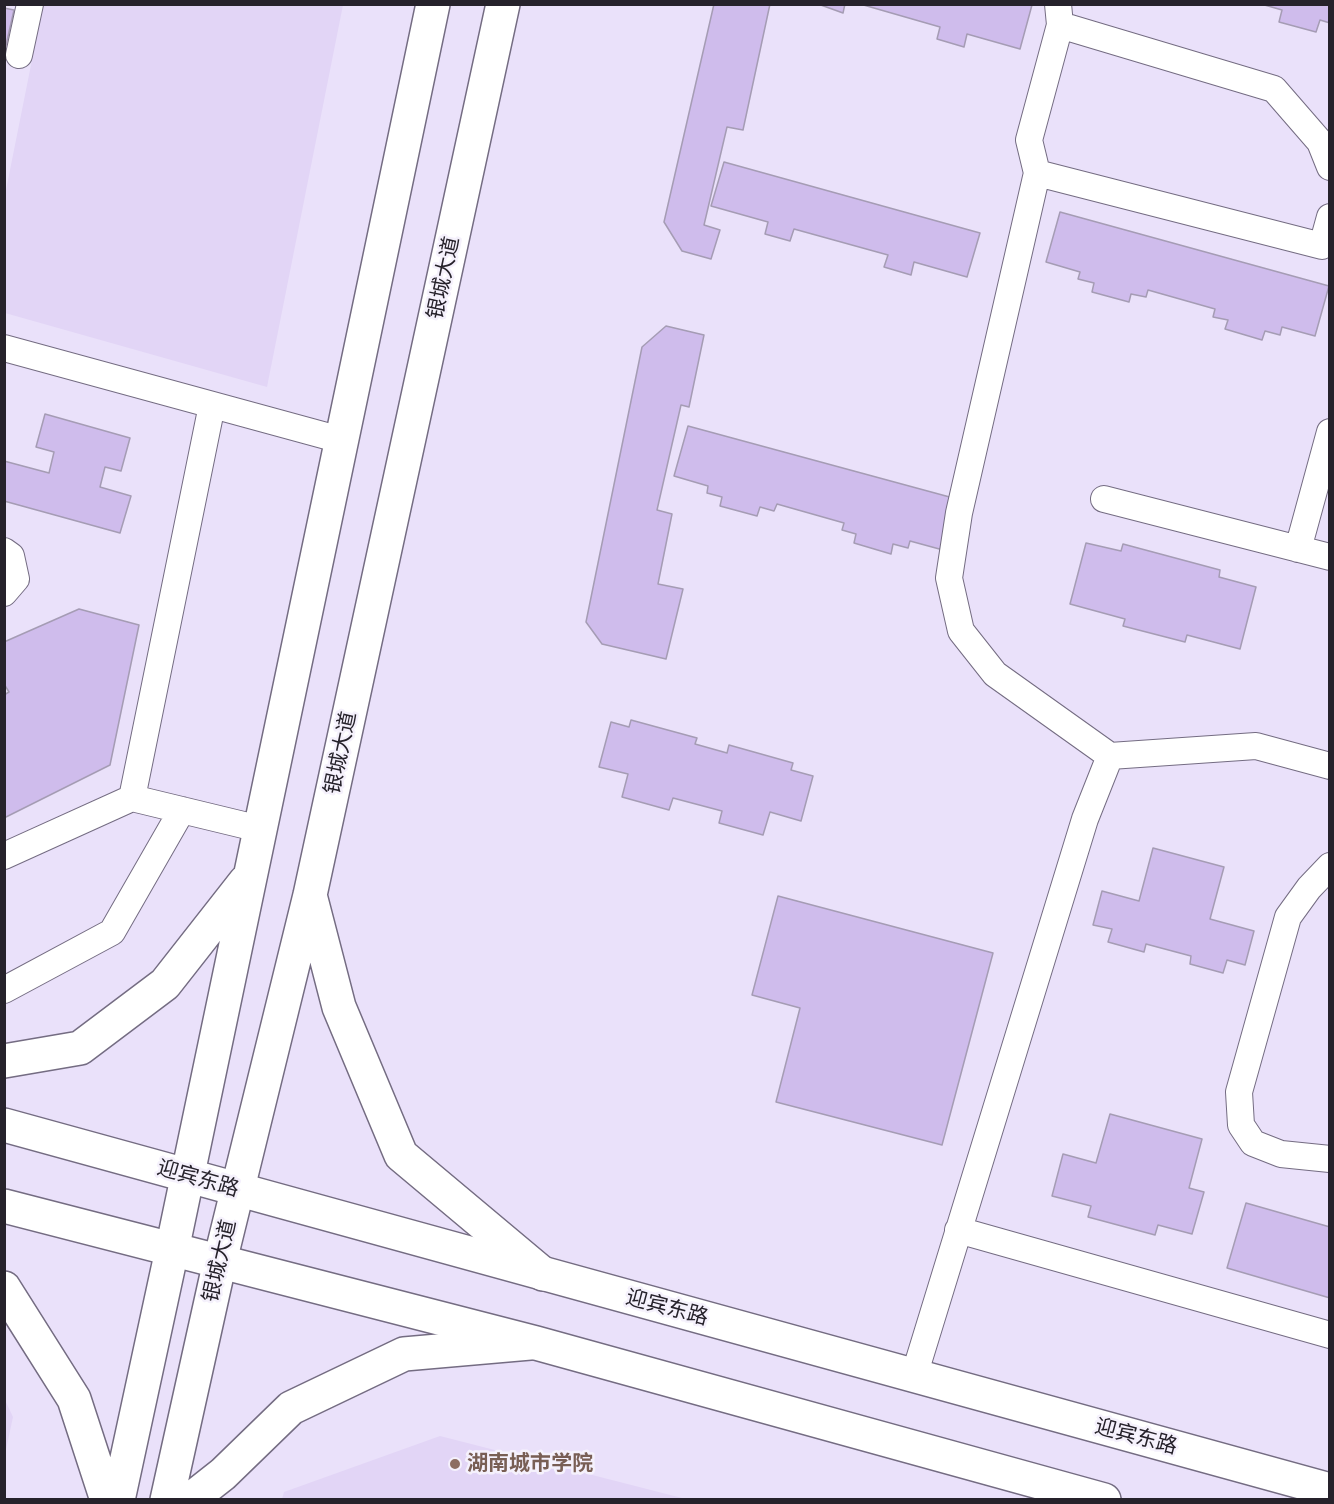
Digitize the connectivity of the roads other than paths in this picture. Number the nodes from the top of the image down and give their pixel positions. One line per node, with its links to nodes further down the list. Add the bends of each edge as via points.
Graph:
1 (30, 4): 5 (street)
2 (433, 4): 12 (main road)
3 (503, 4): 26 (main road, 银城大道)
4 (1059, 15): 6 (street, via 1274,89 1320,142); 7 (street, via 1029,140)
5 (19, 55)
6 (1329, 167)
7 (1037, 173): 8 (street, via 1322,246); 18 (street, via 959,513 949,578 961,631 995,674)
8 (1329, 217)
9 (4, 348): 10 (street)
10 (212, 405): 12 (street); 20 (street)
11 (1329, 432): 14 (street)
12 (341, 440): 22 (main road)
13 (1104, 499): 14 (street)
14 (1298, 549): 16 (street)
15 (4, 550): 17 (street, via 11,556 16,579)
16 (1329, 557)
17 (4, 594)
18 (1110, 756): 19 (street, via 1256,746); 34 (street, via 1085,819)
19 (1329, 766)
20 (132, 798): 21 (street); 23 (street)
21 (182, 810): 22 (street); 27 (street, via 112,932)
22 (260, 830): 25 (main road)
23 (4, 856)
24 (1329, 866): 30 (street, via 1288,917 1239,1092 1241,1125 1253,1143 1281,1154)
25 (250, 876): 28 (main road, via 165,984 80,1048); 31 (main road)
26 (310, 896): 32 (main road, 银城大道); 37 (main road, via 339,1007 401,1155)
27 (4, 990)
28 (4, 1061)
29 (4, 1125): 31 (main road, 迎宾东路)
30 (1329, 1159)
31 (188, 1176): 32 (main road, 迎宾东路); 35 (main road)
32 (237, 1190): 36 (main road, 银城大道); 37 (main road, 迎宾东路)
33 (4, 1206): 35 (main road)
34 (958, 1230): 39 (street); 41 (street)
35 (172, 1250): 36 (main road); 44 (main road)
36 (220, 1261): 40 (main road); 45 (main road, 银城大道)
37 (543, 1274): 41 (main road, 迎宾东路)
38 (4, 1288): 43 (main road, via 74,1399)
39 (1329, 1335)
40 (536, 1342): 46 (main road, via 404,1354 291,1408 223,1474); 47 (main road)
41 (914, 1376): 42 (main road, 迎宾东路)
42 (1329, 1490)
43 (107, 1500)
44 (118, 1500)
45 (167, 1500)
46 (190, 1500)
47 (1104, 1500)

